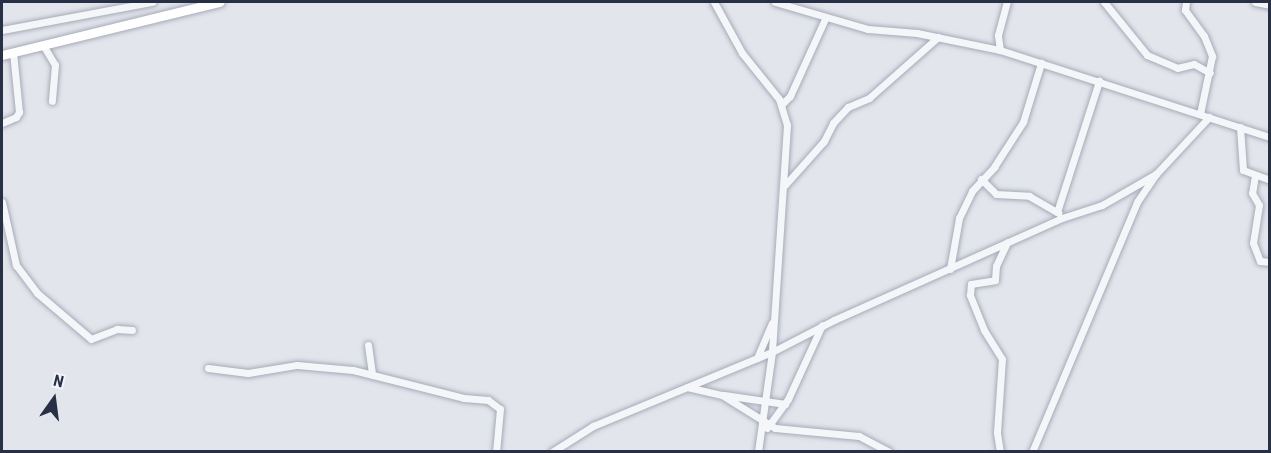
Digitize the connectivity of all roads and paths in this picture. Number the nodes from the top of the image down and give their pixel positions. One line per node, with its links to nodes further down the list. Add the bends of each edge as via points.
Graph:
1 (152, 2): 11 (street)
2 (220, 2): 13 (main road)
3 (714, 2): 21 (street, via 742,53)
4 (775, 2): 10 (street)
5 (1007, 2): 14 (street, via 998,35)
6 (1104, 2): 18 (street, via 1147,55 1177,68 1194,64)
7 (1186, 2): 18 (street, via 1185,10 1210,49)
8 (1255, 2): 9 (street)
9 (1269, 5)
10 (825, 19): 12 (street); 21 (street, via 790,96)
11 (2, 30)
12 (938, 37): 14 (street); 31 (street, via 869,98 848,108)
13 (43, 45): 15 (main road); 20 (street, via 55,64)
14 (1000, 50): 17 (street)
15 (14, 52): 16 (main road); 24 (street, via 19,112)
16 (2, 54)
17 (1041, 63): 19 (street); 29 (street, via 1023,122 994,167)
18 (1210, 73): 22 (street)
19 (1099, 81): 22 (street); 33 (street)
20 (52, 101)
21 (782, 104): 31 (street, via 788,132)
22 (1200, 114): 23 (street)
23 (1209, 117): 25 (street); 27 (street)
24 (2, 123)
25 (1240, 127): 26 (street); 28 (street, via 1243,170)
26 (1269, 137)
27 (1156, 174): 34 (street, via 1102,205); 56 (street, via 1125,229)
28 (1256, 175): 30 (street); 36 (street, via 1252,193 1259,205 1254,251 1260,261)
29 (981, 179): 33 (street, via 996,194 1029,196); 37 (street, via 959,218)
30 (1269, 180)
31 (781, 193): 38 (street)
32 (2, 202): 40 (street, via 16,265 37,293 91,339 117,329)
33 (1057, 212): 34 (street)
34 (1065, 217): 35 (street)
35 (1007, 242): 37 (street); 55 (street, via 995,280 971,284 970,295 984,330 1002,359 997,432)
36 (1269, 262)
37 (950, 269): 39 (street)
38 (774, 318): 42 (street); 43 (street)
39 (822, 325): 42 (street); 49 (street)
40 (132, 330)
41 (368, 345): 45 (street)
42 (772, 352): 43 (street); 48 (street)
43 (757, 358): 46 (street)
44 (207, 368): 45 (street, via 248,373 297,365)
45 (372, 375): 51 (street, via 495,403 500,409)
46 (687, 387): 47 (street); 52 (street, via 593,426)
47 (722, 395): 48 (street); 50 (street)
48 (765, 403): 49 (street); 50 (street)
49 (785, 404): 50 (street)
50 (766, 423): 53 (street); 54 (street, via 796,433 859,436)
51 (496, 452)
52 (552, 452)
53 (758, 452)
54 (889, 452)
55 (1000, 452)
56 (1032, 452)

